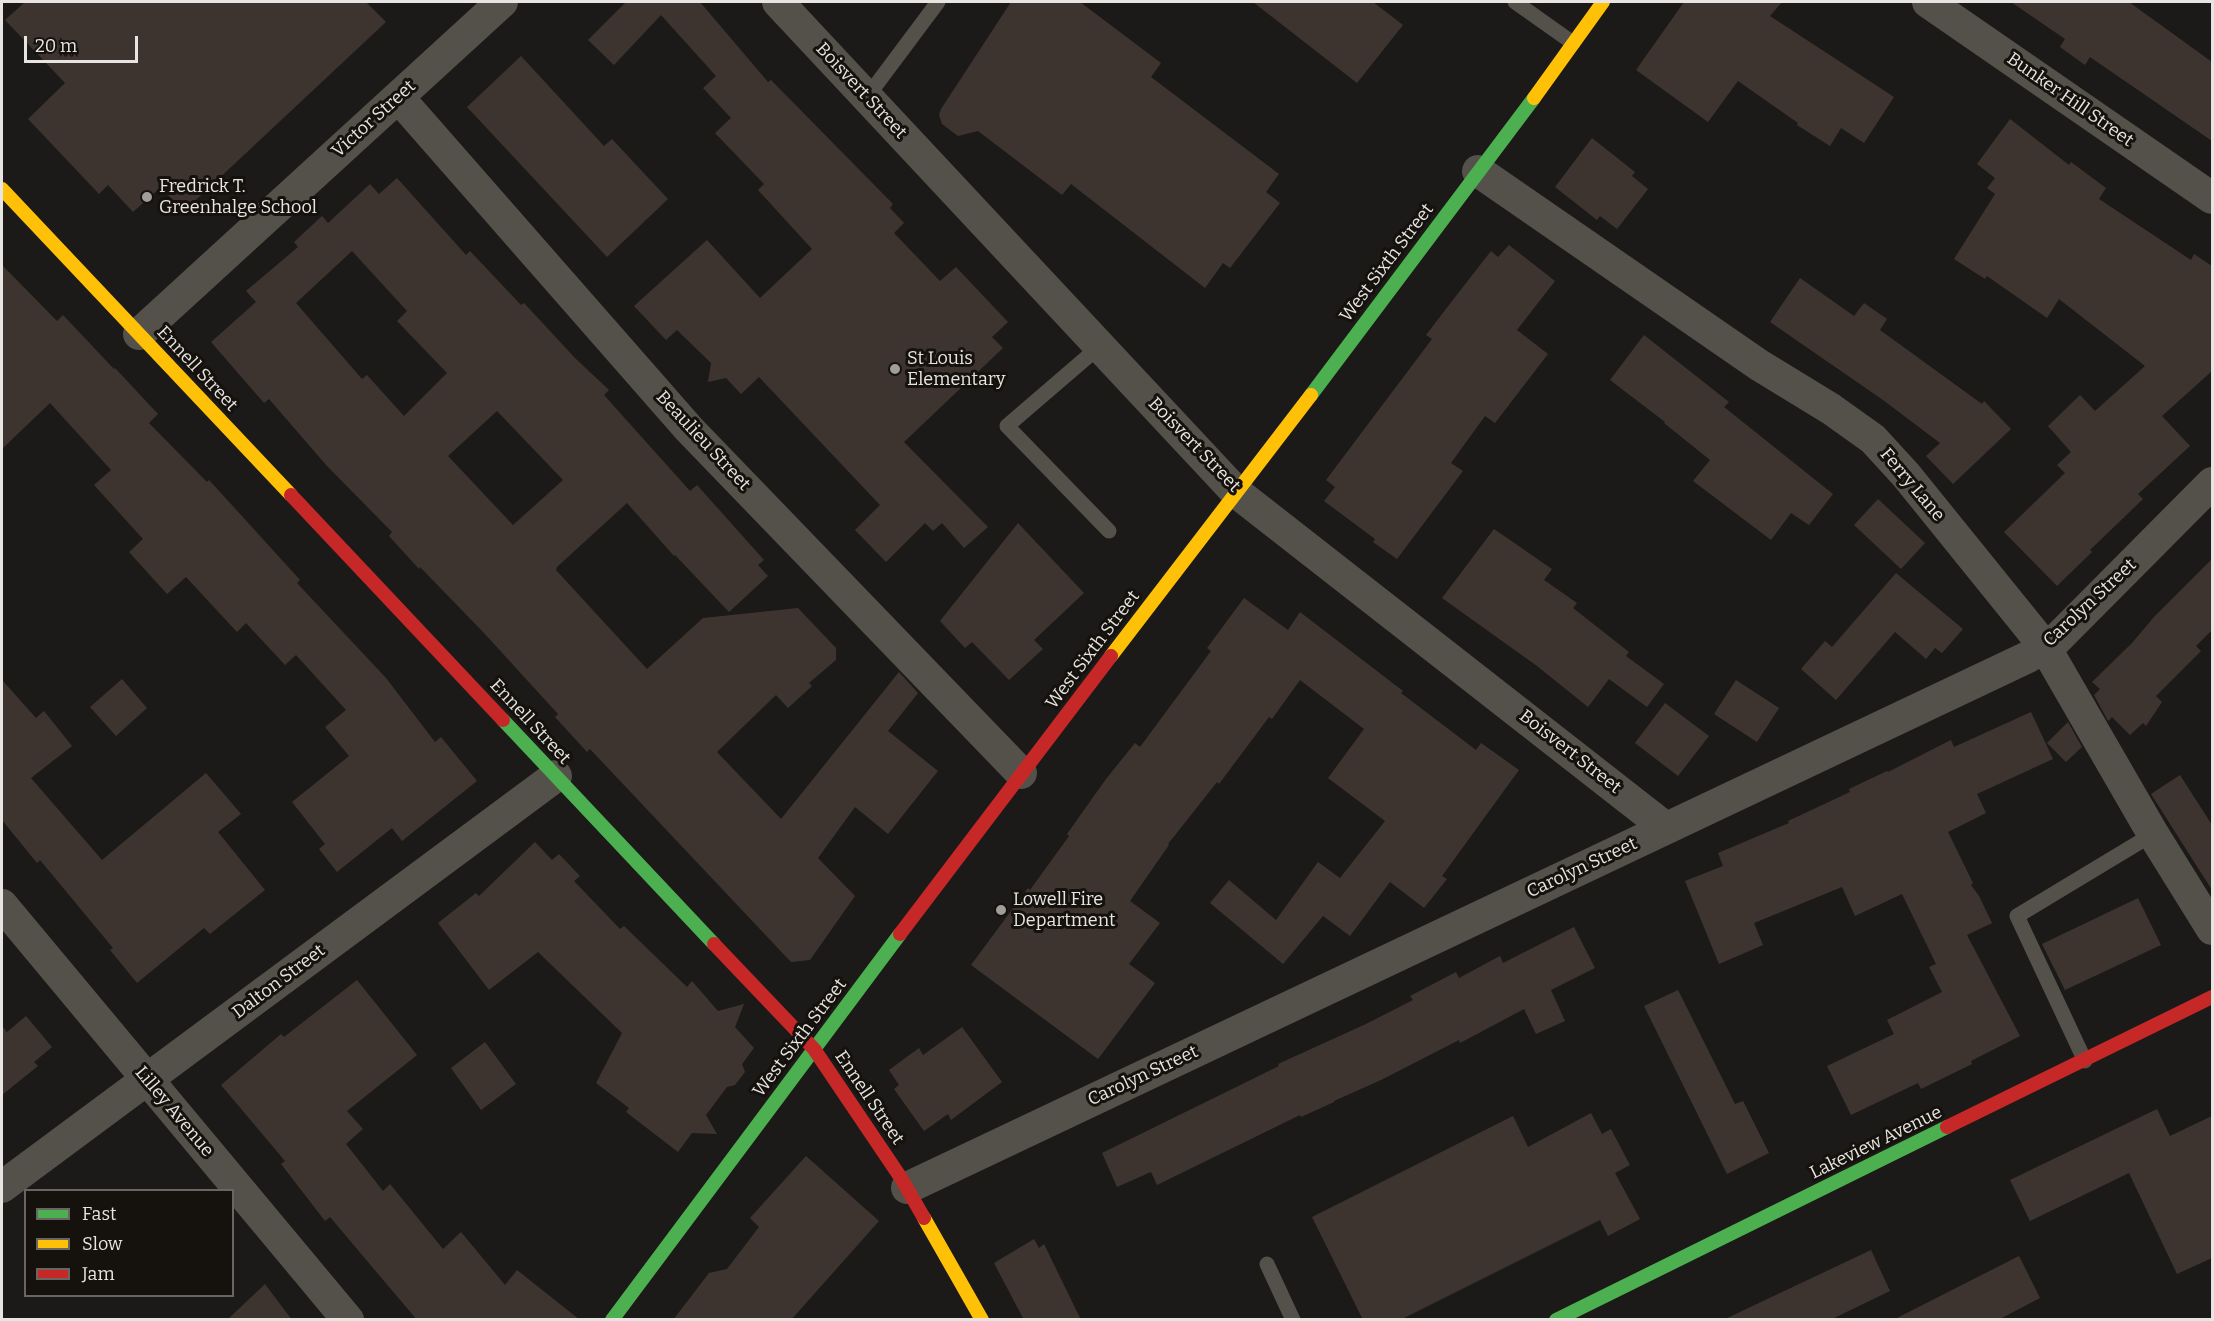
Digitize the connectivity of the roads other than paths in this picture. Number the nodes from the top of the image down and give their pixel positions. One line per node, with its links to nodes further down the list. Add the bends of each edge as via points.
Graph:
1 (502, 2): 8 (street, Victor Street)
2 (778, 2): 9 (street, Boisvert Street)
3 (938, 2): 9 (lane)
4 (1515, 2): 7 (lane)
5 (1602, 2): 7 (main road, West Sixth Street)
6 (1928, 2): 12 (street, Bunker Hill Street)
7 (1573, 44): 10 (main road, West Sixth Street)
8 (398, 97): 13 (street, Victor Street); 19 (street, Beaulieu Street, via 689,429)
9 (867, 97): 14 (street, Boisvert Street)
10 (1479, 171): 16 (main road, West Sixth Street); 18 (street, Ferry Lane, via 1873,439)
11 (2, 189): 13 (main road, Ennell Street)
12 (2212, 198)
13 (139, 334): 20 (main road, Ennell Street)
14 (1100, 346): 16 (street, Boisvert Street); 17 (lane, via 1007,426)
15 (2212, 483): 18 (street, Carolyn Street)
16 (1236, 492): 19 (main road, West Sixth Street); 21 (street, Boisvert Street)
17 (1109, 531)
18 (2045, 647): 21 (street, Carolyn Street); 22 (street, Ferry Lane)
19 (1021, 773): 26 (main road, West Sixth Street)
20 (556, 776): 26 (main road, Ennell Street); 28 (street, Dalton Street)
21 (1666, 828): 30 (street, Carolyn Street)
22 (2153, 834): 24 (street, Ferry Lane); 27 (lane, via 2017,916)
23 (2, 905): 28 (street, Lilley Avenue)
24 (2212, 929)
25 (2212, 998): 27 (main road, Lakeview Avenue)
26 (814, 1049): 30 (main road, Ennell Street); 34 (main road, West Sixth Street)
27 (2085, 1061): 32 (main road, Lakeview Avenue)
28 (147, 1080): 29 (street, Dalton Street); 33 (street, Lilley Avenue)
29 (2, 1187)
30 (907, 1188): 35 (main road, Ennell Street)
31 (1267, 1264): 36 (lane)
32 (1565, 1318)
33 (348, 1320)
34 (612, 1320)
35 (982, 1320)
36 (1293, 1320)

